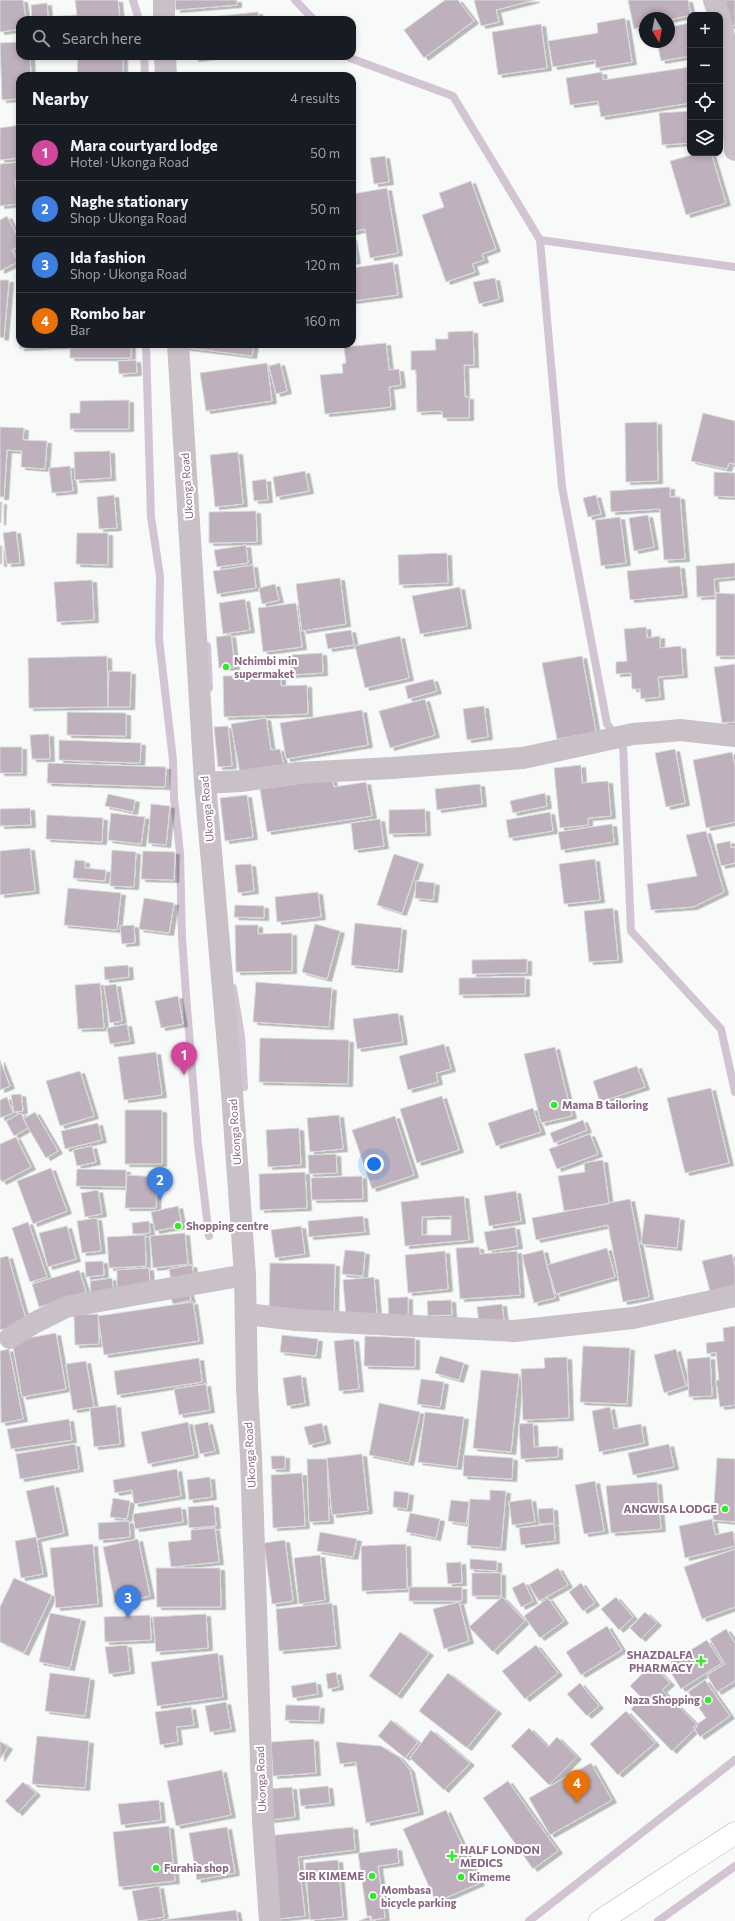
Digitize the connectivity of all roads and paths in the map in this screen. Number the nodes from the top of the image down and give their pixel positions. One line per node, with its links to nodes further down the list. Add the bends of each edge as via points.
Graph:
1 (164, 0): 4 (street)
2 (714, 0): 3 (street)
3 (718, 12)
4 (164, 16)
5 (723, 32): 8 (street, via 728,54)
6 (165, 60): 7 (street)
7 (166, 72)
8 (735, 147): 9 (street)
9 (735, 150)
10 (178, 348): 12 (street, Ukonga Road)
11 (735, 736): 12 (street, via 680,730 633,734 523,758 297,772 242,781)
12 (205, 783): 13 (street, Ukonga Road)
13 (245, 1275): 15 (street, Ukonga Road); 16 (street, via 66,1307)
14 (735, 1296): 15 (street, via 633,1318 514,1330 297,1320)
15 (246, 1314): 18 (street, Ukonga Road, via 263,1821)
16 (10, 1338)
17 (735, 1833): 19 (main road)
18 (270, 1921)
19 (600, 1921)

